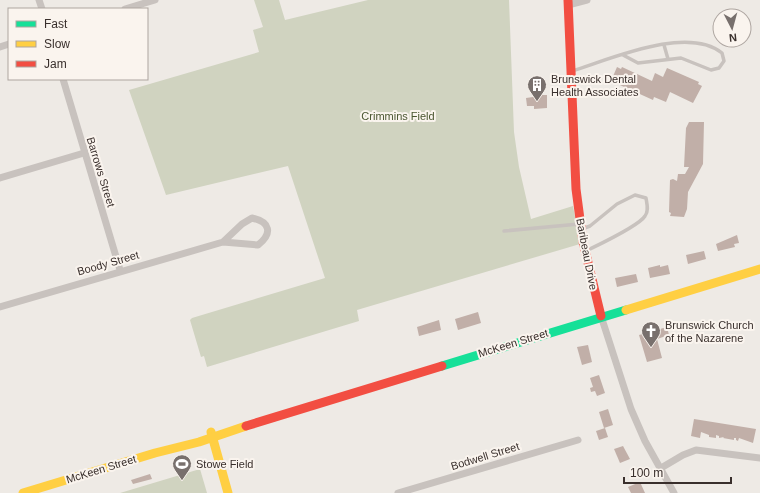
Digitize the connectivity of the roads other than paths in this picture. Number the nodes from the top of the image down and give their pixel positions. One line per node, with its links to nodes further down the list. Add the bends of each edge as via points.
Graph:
1 (155, 0): 4 (street)
2 (586, 0): 3 (street)
3 (568, 3): 8 (street, Baribeau Drive)
4 (128, 8)
5 (664, 45): 6 (lane); 7 (lane); 7 (lane, via 681,42 699,43 717,49 724,57 722,65 711,70 681,58)
6 (623, 55): 7 (lane, via 638,63); 8 (lane)
7 (668, 59)
8 (571, 72): 12 (street, Baribeau Drive, via 574,154)
9 (62, 80): 10 (street, Barrows Street)
10 (84, 153): 11 (street); 17 (street, Barrows Street)
11 (0, 178)
12 (581, 227): 13 (lane); 15 (street, Baribeau Drive); 15 (lane, via 590,226 617,204 635,195 646,198 648,208 645,217)
13 (504, 231)
14 (223, 242): 14 (street, Boody Street, via 258,245 268,234 267,227 261,220 252,218); 17 (street, Boody Street)
15 (586, 252): 19 (street, Baribeau Drive)
16 (760, 269): 19 (street, McKeen Street)
17 (120, 270): 18 (street, Boody Street)
18 (0, 307)
19 (601, 316): 20 (street, McKeen Street); 23 (street, Baribeau Drive, via 631,409 645,441)
20 (212, 435): 24 (street, McKeen Street); 25 (street)
21 (578, 440): 26 (street, Bodwell Street)
22 (760, 458): 23 (street, via 696,450 683,454)
23 (661, 468): 27 (street, Baribeau Drive)
24 (23, 493)
25 (228, 493)
26 (398, 493)
27 (674, 493)

